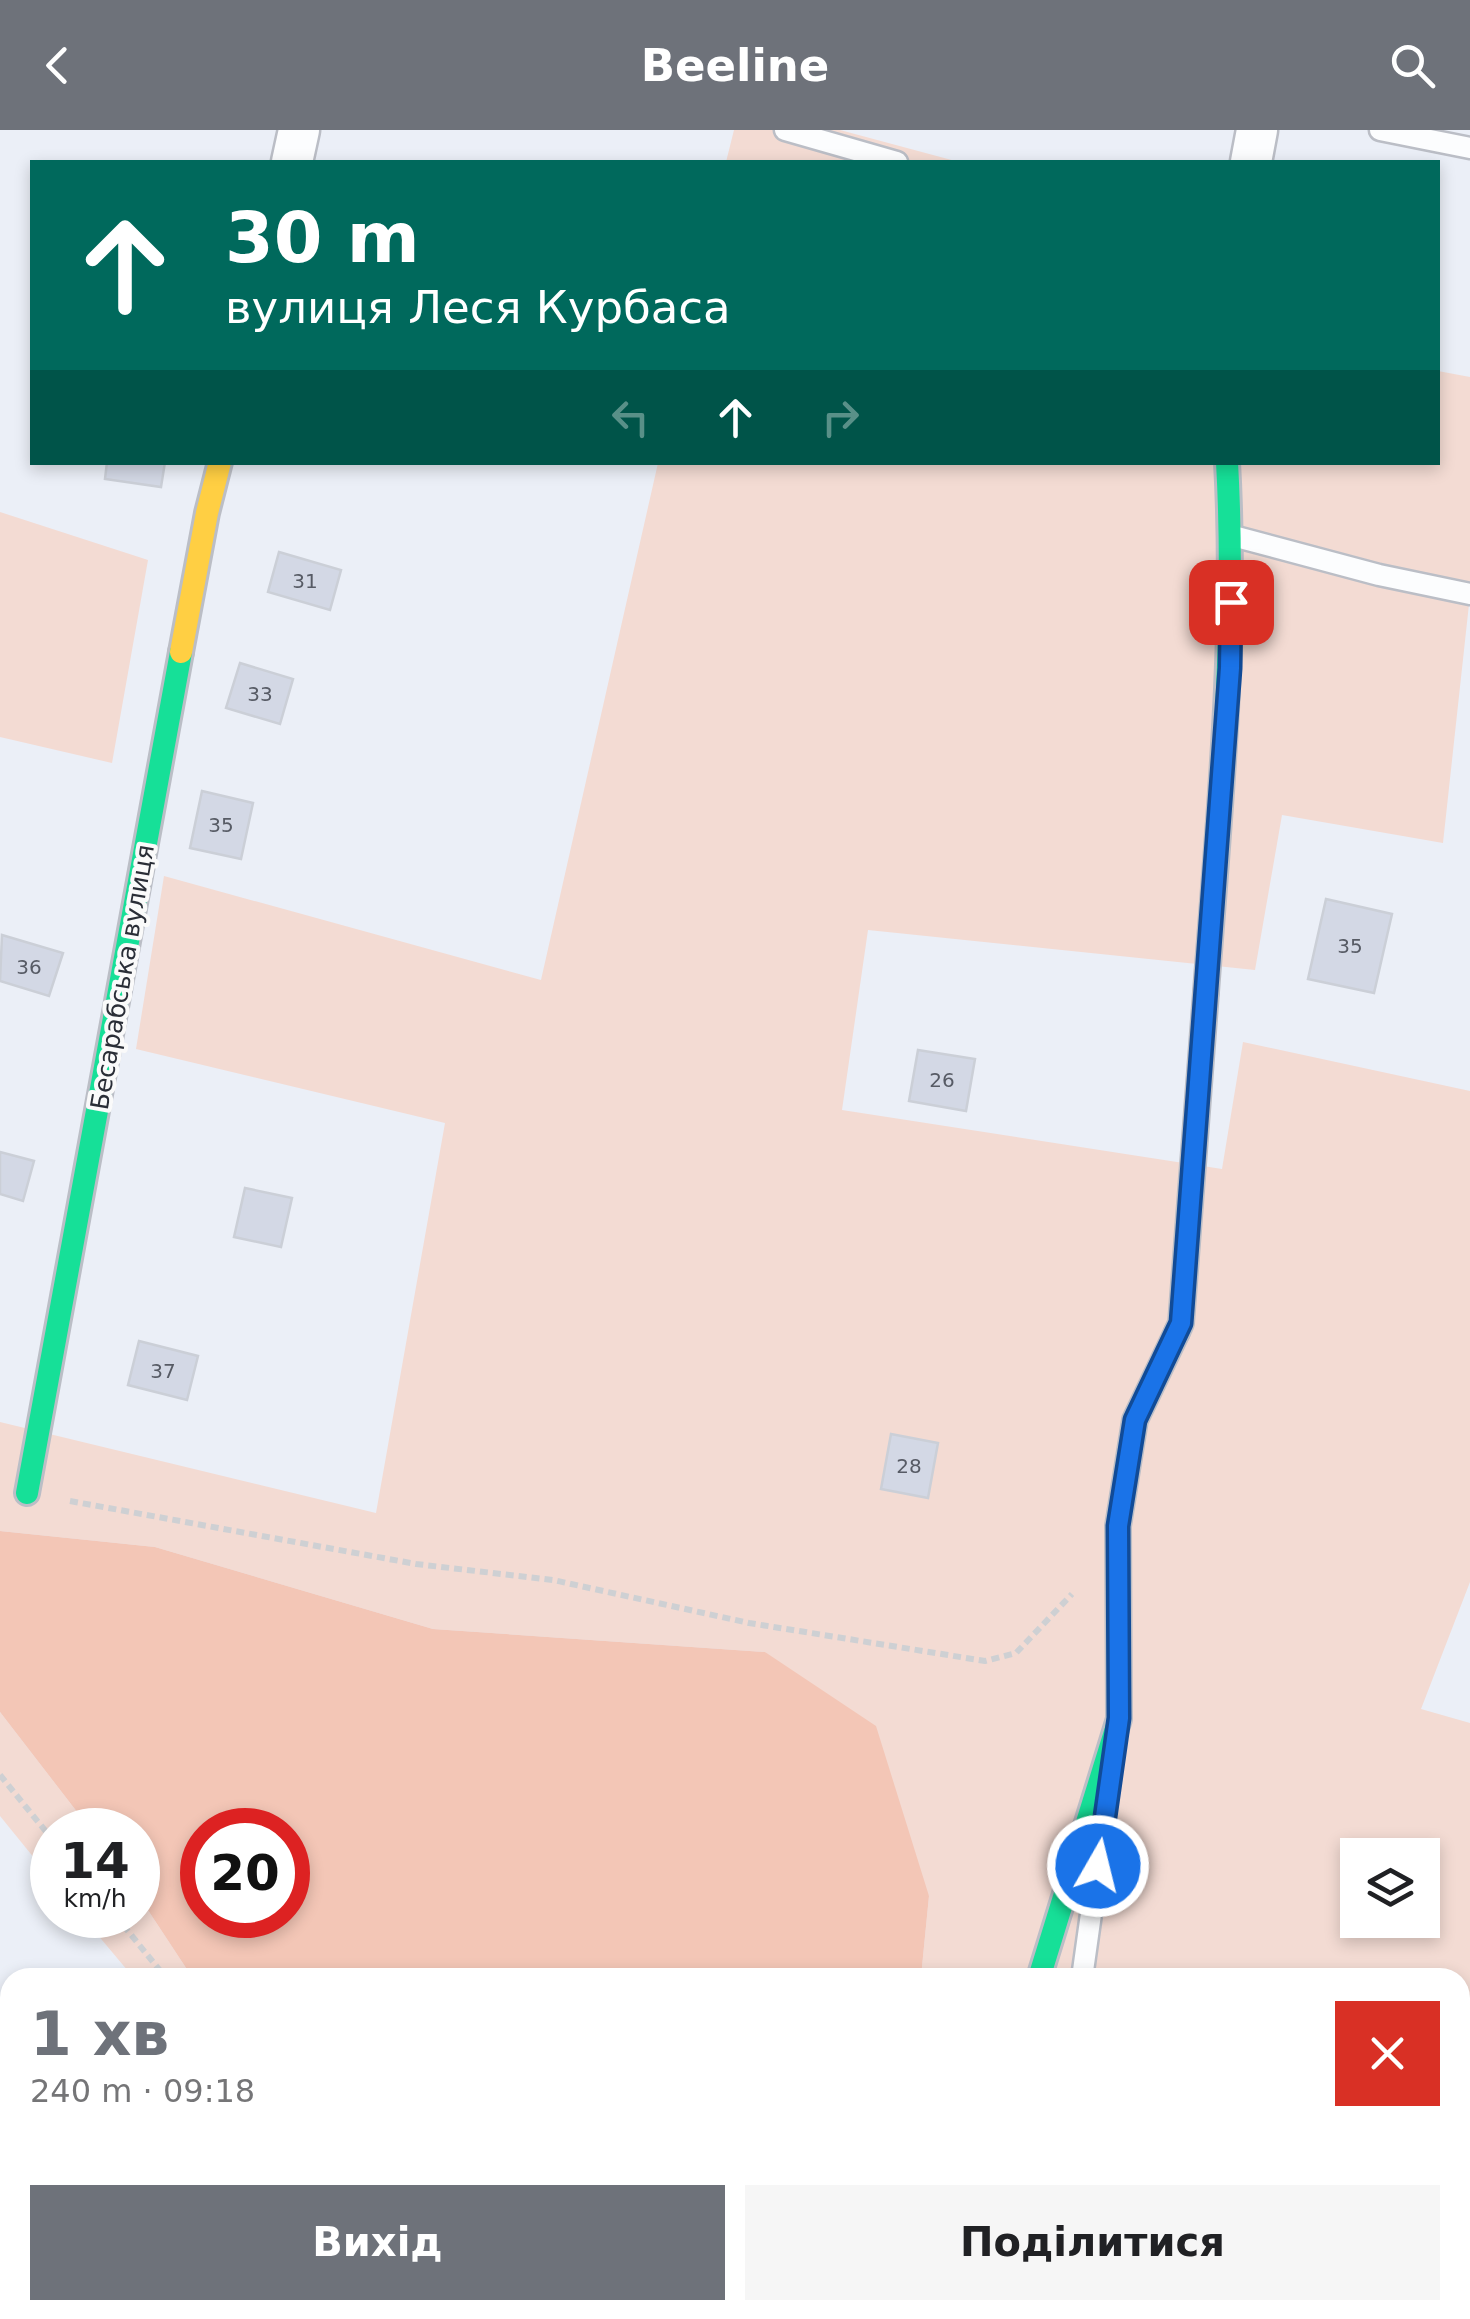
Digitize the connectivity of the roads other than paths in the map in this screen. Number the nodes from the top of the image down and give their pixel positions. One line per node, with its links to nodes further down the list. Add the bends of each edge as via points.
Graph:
1 (299, 130): 6 (street)
2 (785, 130): 7 (lane)
3 (1257, 130): 8 (street)
4 (1380, 130): 5 (lane)
5 (1470, 148)
6 (292, 160)
7 (890, 160)
8 (1251, 160)
9 (219, 465): 13 (street, Бесарабська вулиця)
10 (1227, 465): 11 (street)
11 (1231, 535): 12 (lane); 14 (street, via 1230,668 1181,1323 1135,1420 1118,1526)
12 (1470, 594)
13 (27, 1492)
14 (1119, 1718): 15 (street); 16 (lane)
15 (1042, 1968)
16 (1083, 1968)

